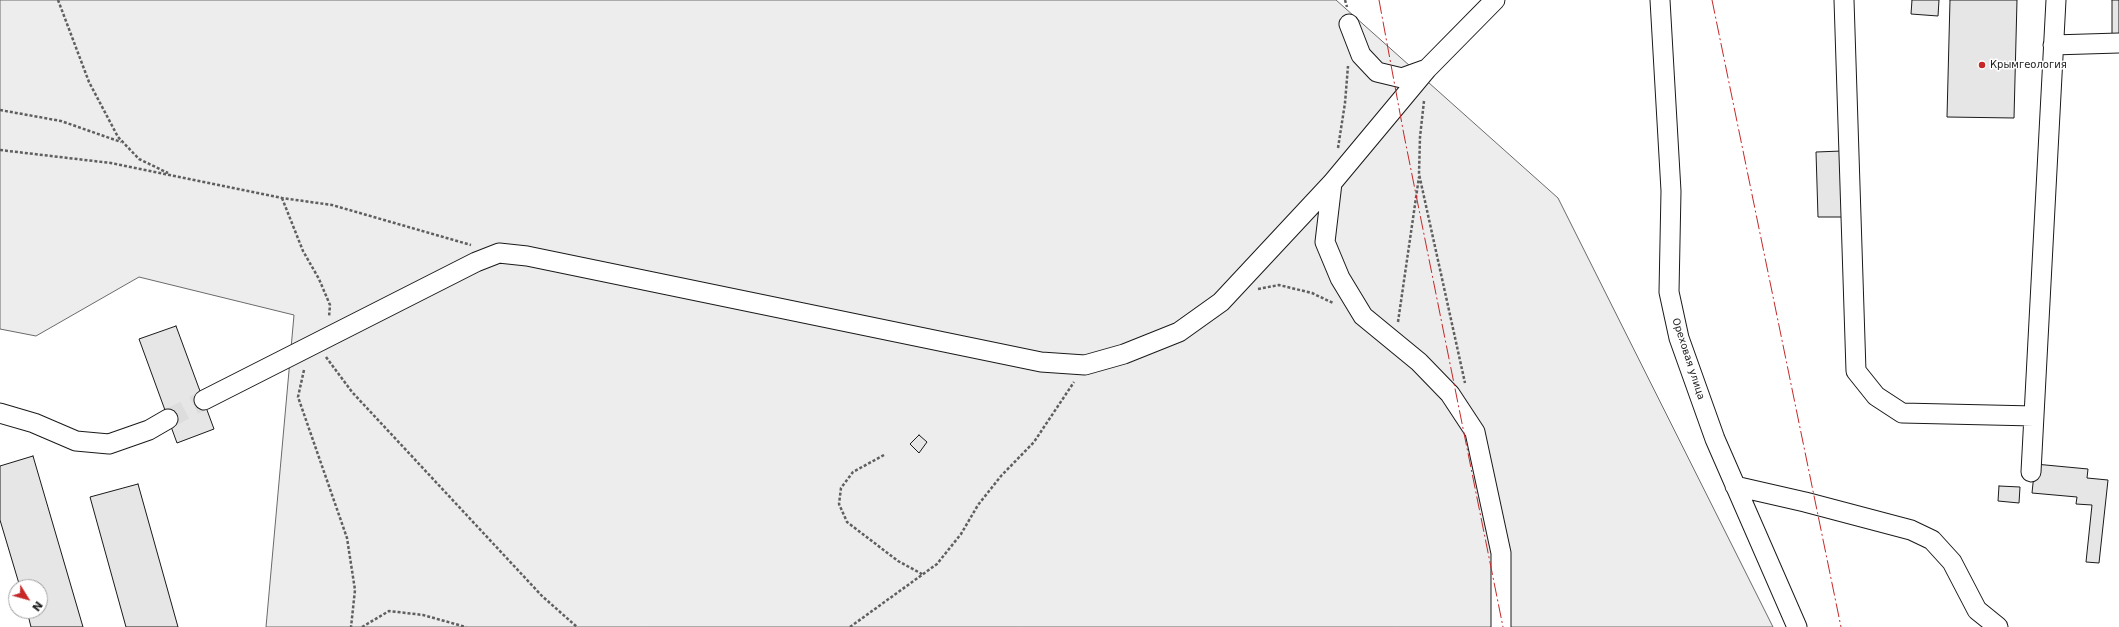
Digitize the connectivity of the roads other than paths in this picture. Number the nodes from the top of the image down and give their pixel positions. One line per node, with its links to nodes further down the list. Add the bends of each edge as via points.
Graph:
1 (1495, 0): 8 (street)
2 (1660, 0): 15 (street, Ореховая улица, via 1671,191 1668,292 1679,338 1715,439)
3 (1844, 0): 12 (street, via 1856,371 1876,396 1902,414)
4 (2056, 0): 7 (street)
5 (1349, 24): 8 (street, via 1361,55 1377,72 1402,78)
6 (2119, 43): 7 (street)
7 (2053, 45): 12 (street)
8 (1427, 69): 9 (street)
9 (1332, 183): 10 (street, via 1221,302 1179,332 1124,354 1085,364 1042,362 527,256 499,253 476,262); 16 (street, via 1325,242 1340,278 1363,316 1419,362 1450,394 1475,432 1501,553)
10 (204, 400)
11 (0, 413): 13 (street, via 34,423 76,441 110,444 149,430)
12 (2034, 416): 14 (street)
13 (168, 419)
14 (2031, 472)
15 (1735, 486): 17 (street, Ореховая улица); 18 (street, via 1911,530 1932,540 1952,562 1977,610)
16 (1502, 627)
17 (1797, 627)
18 (1998, 627)

